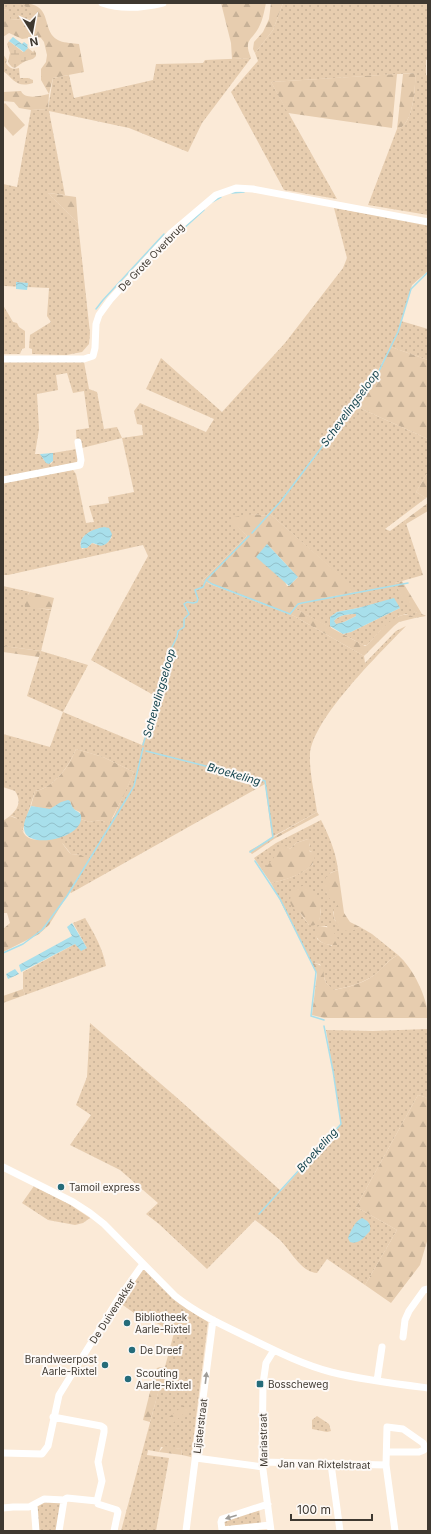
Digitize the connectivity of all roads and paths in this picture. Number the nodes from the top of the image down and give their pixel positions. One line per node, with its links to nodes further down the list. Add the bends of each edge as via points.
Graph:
1 (102, 3): 3 (street)
2 (162, 3): 3 (street, via 134,8)
3 (123, 6)
4 (428, 222): 5 (street, De Grote Overbrug, via 253,188 229,190 210,200 170,234 110,300 96,324 93,356 84,359)
5 (3, 359)
6 (78, 442): 7 (street, via 80,465)
7 (3, 480)
8 (3, 1167): 9 (street, via 90,1212)
9 (144, 1264): 11 (street, via 187,1306); 17 (street, De Duivenakker, via 117,1301 59,1396)
10 (428, 1289): 12 (street, via 424,1290 409,1311)
11 (213, 1320): 14 (street); 20 (street, Lijsterstraat, one-way to 11)
12 (403, 1337)
13 (382, 1346): 15 (street)
14 (274, 1350): 15 (street, via 332,1372); 22 (street, Mariastraat, via 266,1363 264,1374)
15 (377, 1381): 16 (street)
16 (428, 1388)
17 (53, 1417): 19 (street, De Duivenakker, via 48,1446 42,1454); 25 (street, via 104,1428 98,1462 102,1481)
18 (387, 1452): 18 (street, via 387,1427 403,1429 423,1443 424,1447 424,1450 419,1452); 23 (street)
19 (3, 1453)
20 (196, 1458): 22 (street, Jan van Rixtelstraat); 33 (street, Lijsterstraat)
21 (330, 1464): 22 (street, Jan van Rixtelstraat); 23 (street, Jan van Rixtelstraat); 34 (street)
22 (263, 1465): 26 (street, Mariastraat)
23 (386, 1465): 35 (street)
24 (64, 1500): 25 (street, via 67,1498); 27 (street, via 44,1499); 31 (street)
25 (96, 1501): 32 (street, via 117,1510)
26 (268, 1504): 29 (street, Mariastraat); 29 (street, one-way to 29, via 221,1522 222,1530)
27 (34, 1505): 28 (street); 30 (street)
28 (3, 1508)
29 (270, 1528)
30 (36, 1531)
31 (59, 1531)
32 (114, 1531)
33 (186, 1531)
34 (340, 1531)
35 (395, 1531)

